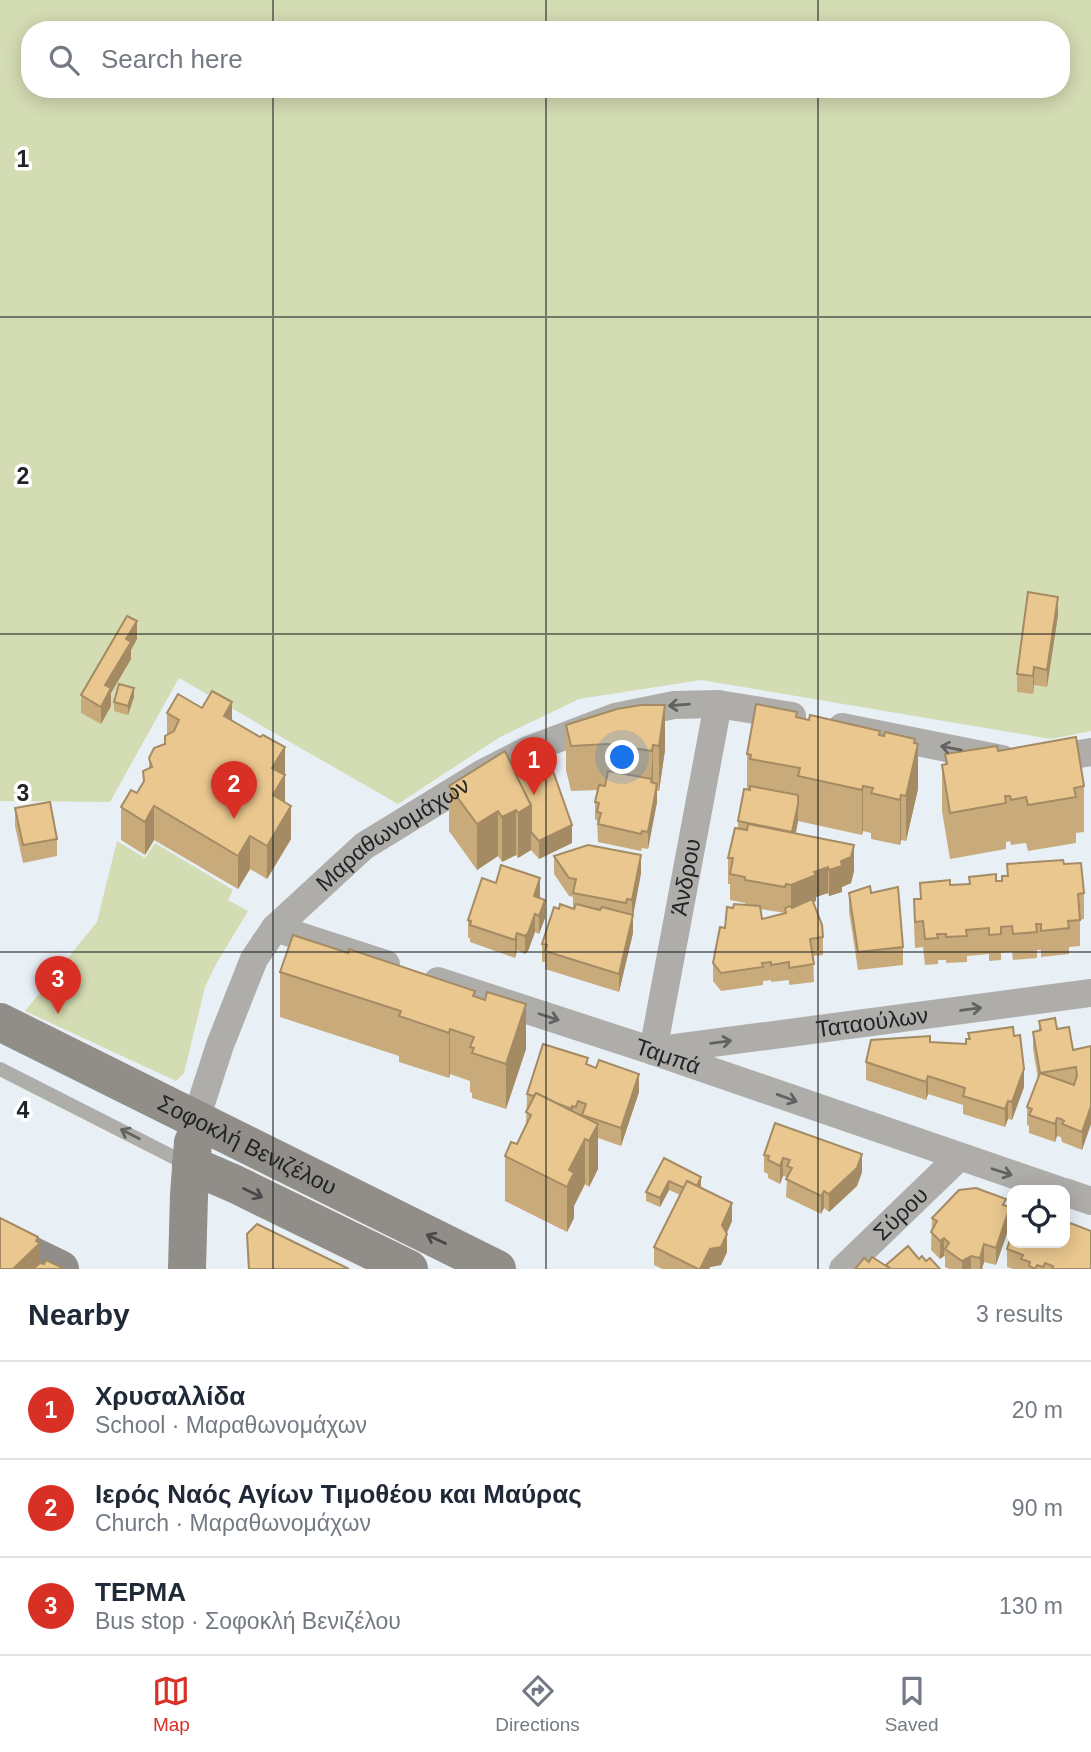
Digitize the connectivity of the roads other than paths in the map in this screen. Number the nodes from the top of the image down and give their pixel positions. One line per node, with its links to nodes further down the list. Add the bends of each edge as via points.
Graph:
1 (718, 704): 2 (street, Μαραθωνομάχων, one-way to 1, via 1032,761 1003,759); 3 (street, Μαραθωνομάχων, one-way to 3, via 674,705 615,717 528,750 363,846); 6 (street, Άνδρου)
2 (1091, 752)
3 (275, 928): 6 (street, Ταμπά, one-way to 6); 8 (street, Μαραθωνομάχων, via 254,959)
4 (1091, 993): 6 (street, Ταταούλων, one-way to 4)
5 (0, 1021): 8 (street, Σοφοκλή Βενιζέλου)
6 (653, 1051): 9 (street, Ταμπά, one-way to 9)
7 (0, 1069): 10 (lane, Σοφοκλή Βενιζέλου, one-way to 7)
8 (196, 1119): 10 (street); 18 (street, Σοφοκλή Βενιζέλου, one-way to 8)
9 (958, 1158): 11 (street, Ταμπά, one-way to 11); 19 (street, Σύρου)
10 (191, 1165): 16 (street); 17 (street, Σοφοκλή Βενιζέλου, one-way to 17)
11 (1043, 1185)
12 (1070, 1194): 13 (street)
13 (1091, 1201)
14 (0, 1240): 15 (street)
15 (60, 1269)
16 (187, 1269)
17 (410, 1269)
18 (497, 1269)
19 (843, 1269)

